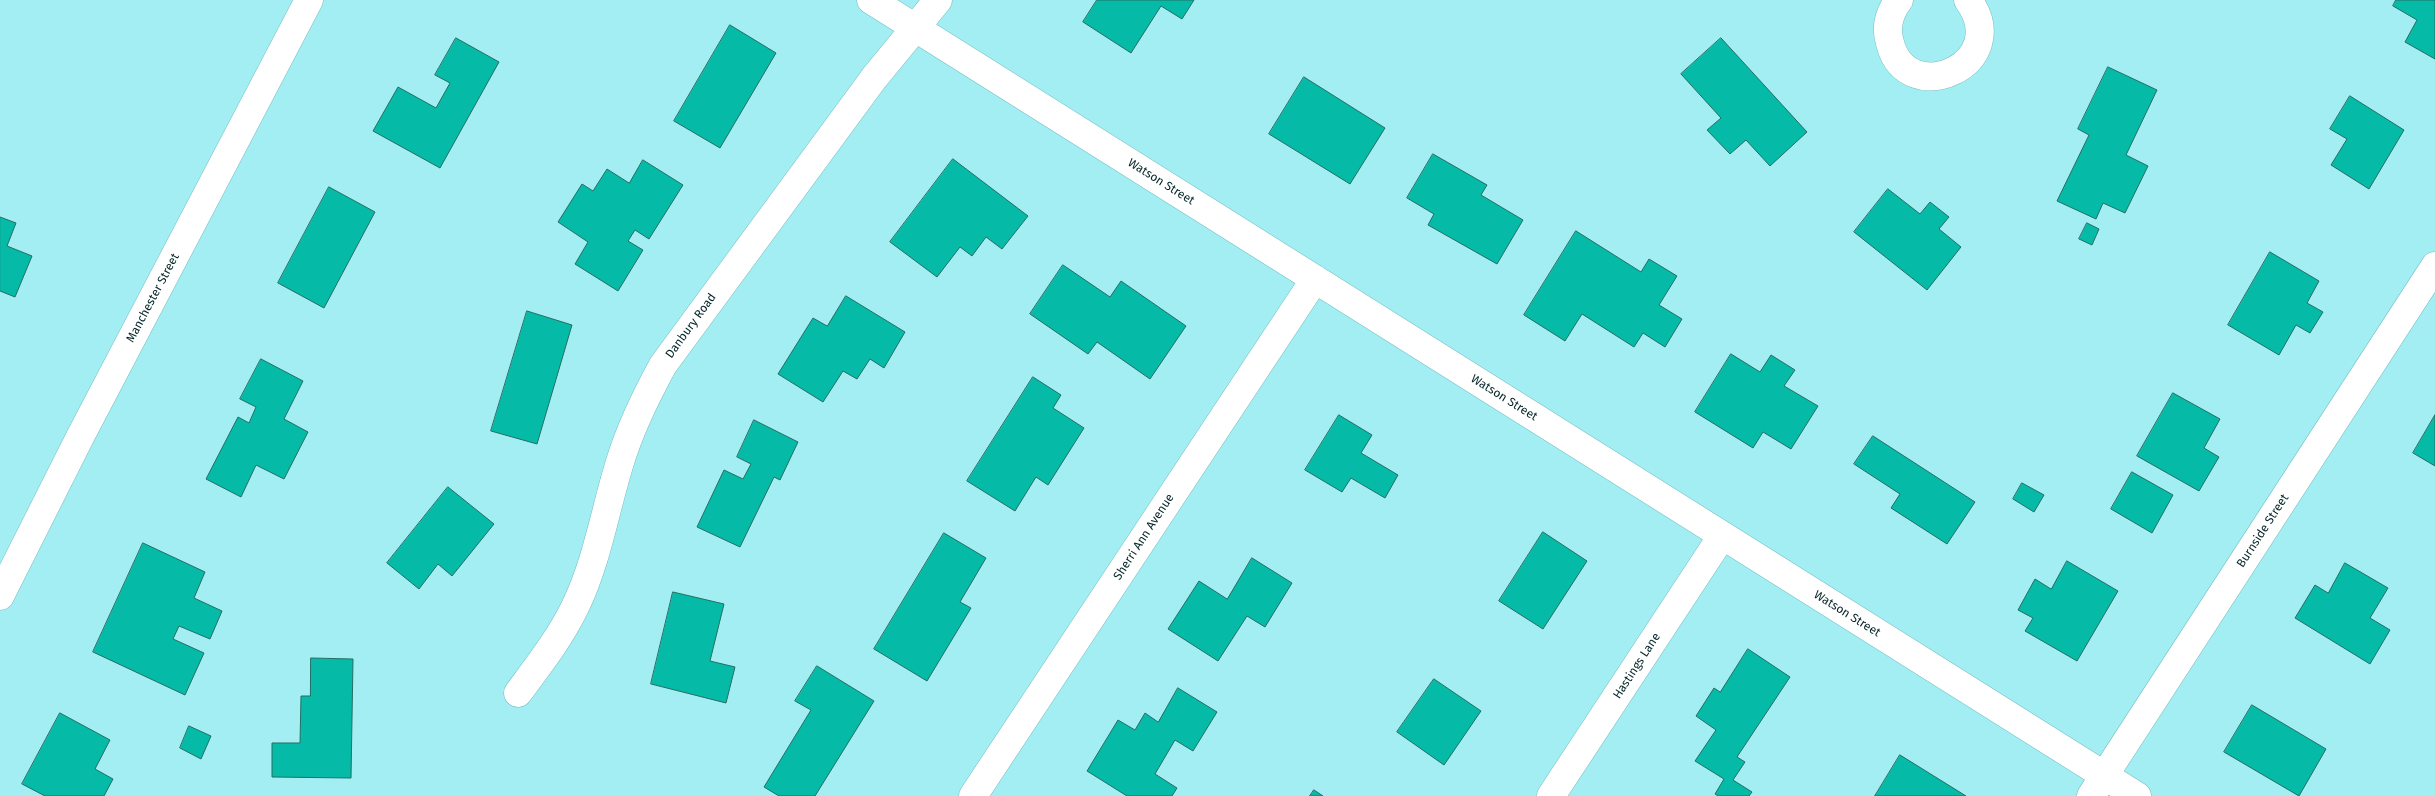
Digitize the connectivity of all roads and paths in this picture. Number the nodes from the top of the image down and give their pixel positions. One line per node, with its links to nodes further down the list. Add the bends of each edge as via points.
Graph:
1 (309, 0): 10 (street, Manchester Street)
2 (871, 0): 6 (street, Watson Street)
3 (938, 0): 6 (street, Danbury Road)
4 (1968, 0): 5 (street, via 1980,27 1976,47 1962,67 1939,76 1918,74 1895,56 1889,42)
5 (1891, 3)
6 (914, 28): 8 (street, Watson Street); 11 (street, Danbury Road, via 663,365 646,397 621,460 590,569 574,608)
7 (2435, 266): 12 (street, Burnside Street)
8 (1315, 279): 9 (street, Watson Street); 13 (street, Sherri Ann Avenue)
9 (1722, 536): 12 (street, Watson Street); 14 (street, Hastings Lane)
10 (0, 596)
11 (518, 693)
12 (2098, 786): 15 (street, Watson Street)
13 (973, 796)
14 (1551, 796)
15 (2137, 796)

